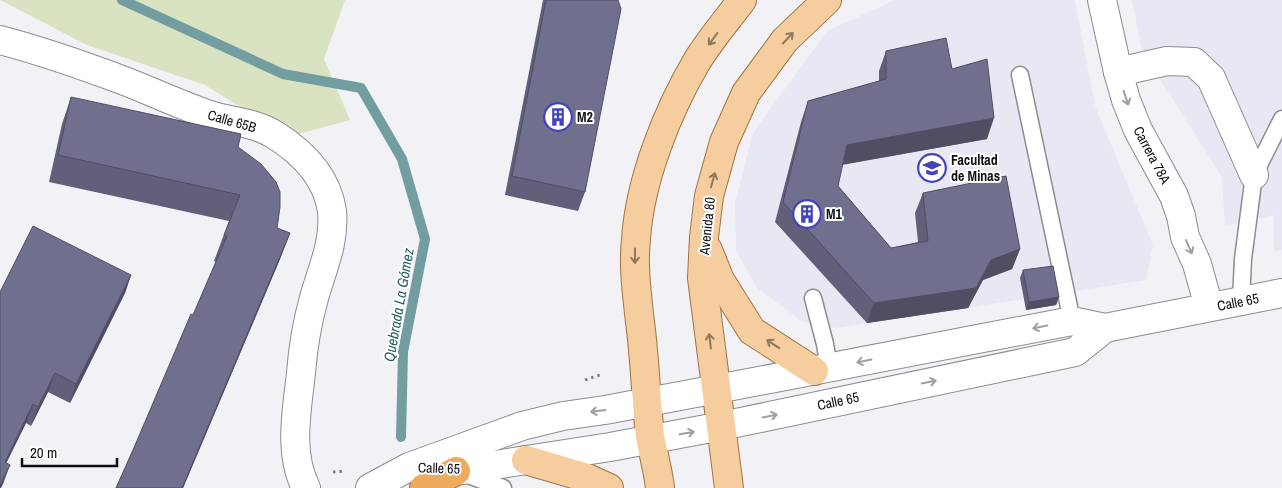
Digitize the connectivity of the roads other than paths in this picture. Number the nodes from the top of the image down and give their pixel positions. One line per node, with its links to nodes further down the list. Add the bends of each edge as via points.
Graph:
1 (742, 0): 19 (main road, one-way to 19, via 686,82 662,131 640,208 635,267)
2 (827, 0): 9 (main road, Avenida 80, one-way to 2, via 709,196 724,142 746,93 785,40)
3 (1102, 0): 5 (main road, Carrera 78A)
4 (0, 40): 25 (main road, Calle 65B, via 76,63 211,115 244,122 273,134 297,150 321,179 332,209 333,229 303,352 296,459)
5 (1118, 72): 8 (main road, via 1168,61 1194,62 1211,78); 13 (main road, Carrera 78A, one-way to 13, via 1138,130 1174,196)
6 (1020, 75): 14 (lane)
7 (1282, 119): 8 (lane)
8 (1254, 175): 12 (lane)
9 (704, 237): 17 (main road, one-way to 9, via 752,331 720,280); 18 (main road, Avenida 80, one-way to 9, via 702,278)
10 (1282, 293): 12 (main road, Calle 65)
11 (813, 298): 17 (lane, via 825,344)
12 (1241, 301): 13 (main road, Calle 65)
13 (1209, 307): 15 (main road, Calle 65)
14 (1072, 321): 15 (main road, Calle 65); 16 (main road); 17 (main road, Calle 65, one-way to 17)
15 (1105, 328): 16 (main road, Calle 65)
16 (1075, 352): 20 (main road, Calle 65, one-way to 16)
17 (821, 369): 18 (main road, Calle 65)
18 (717, 389): 19 (main road, Calle 65); 20 (main road, Avenida 80)
19 (646, 402): 21 (main road); 24 (main road, Calle 65, one-way to 24, via 522,426)
20 (722, 426): 21 (main road, Calle 65, one-way to 20); 30 (main road, Avenida 80)
21 (651, 439): 22 (main road, Calle 65); 29 (main road)
22 (526, 460): 23 (main road, Calle 65); 28 (main road)
23 (456, 471): 24 (highway); 27 (lane)
24 (416, 478): 26 (main road, Calle 65)
25 (306, 488)
26 (370, 488)
27 (503, 488)
28 (609, 488)
29 (660, 488)
30 (729, 488)

